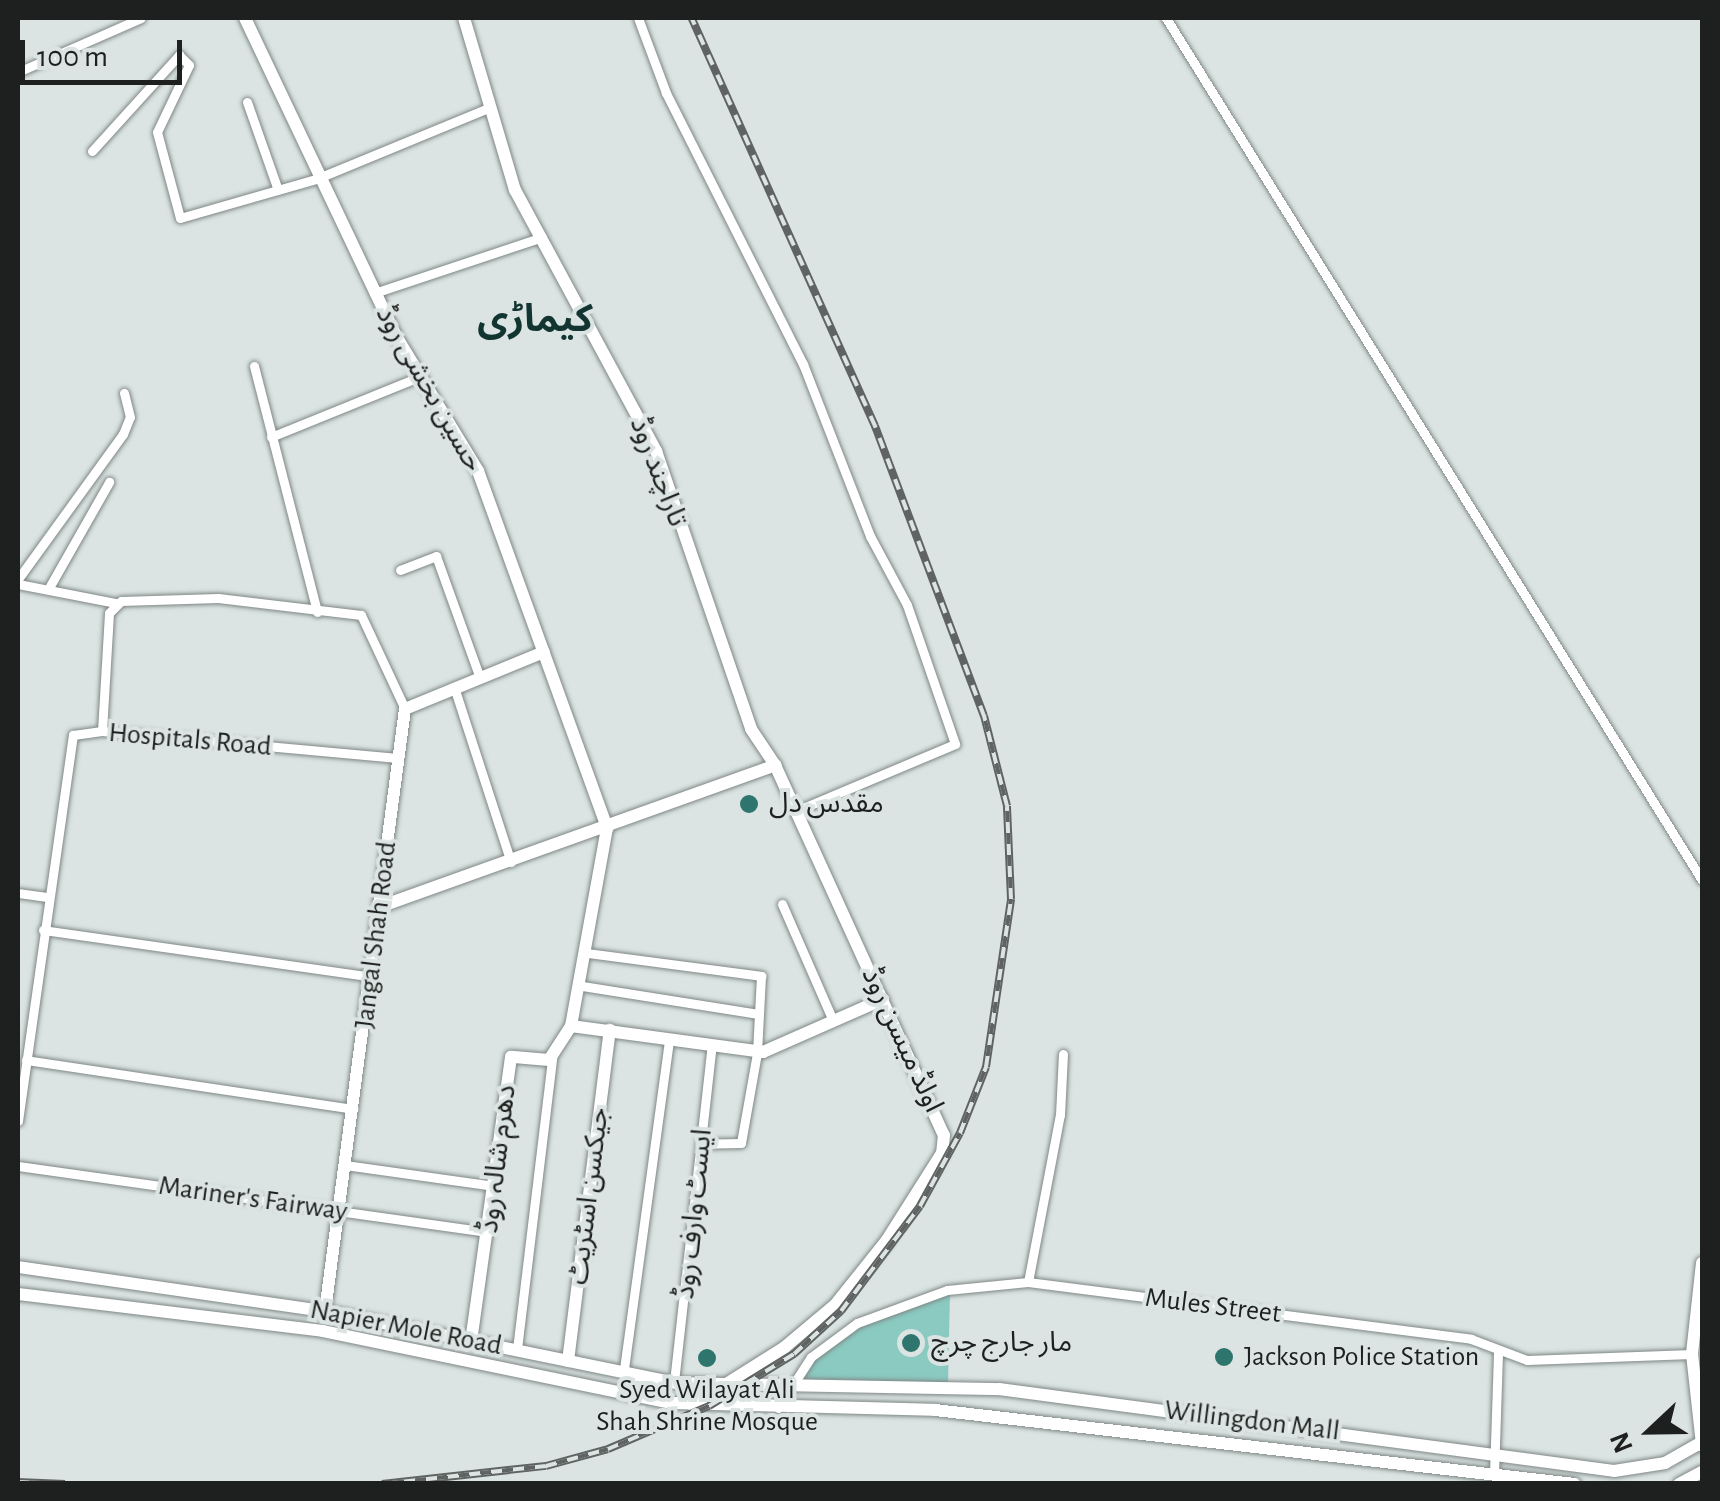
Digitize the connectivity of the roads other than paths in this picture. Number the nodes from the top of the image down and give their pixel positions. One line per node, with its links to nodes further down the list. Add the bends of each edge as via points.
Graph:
1 (140, 18): 6 (street)
2 (245, 18): 10 (street, حسین بخشی روڈ)
3 (464, 18): 8 (street, تاراچند روڈ)
4 (638, 18): 31 (street, via 666,92 803,364 870,536 907,605 955,744)
5 (1166, 18): 34 (street)
6 (18, 72)
7 (247, 102): 11 (street)
8 (488, 108): 10 (street); 12 (street, تاراچند روڈ, via 515,190)
9 (92, 150): 11 (street, via 179,55 189,65 157,132 176,214 184,219)
10 (316, 179): 11 (street); 13 (street, حسین بخشی روڈ)
11 (278, 190)
12 (543, 236): 13 (street); 30 (street, تاراچند روڈ, via 559,280 656,451 751,729)
13 (374, 293): 15 (street, حسین بخشی روڈ)
14 (254, 366): 17 (street)
15 (419, 376): 17 (street); 24 (street, حسین بخشی روڈ, via 478,470)
16 (124, 393): 20 (street, via 130,417 123,434)
17 (271, 436): 23 (street)
18 (109, 482): 21 (street)
19 (400, 570): 25 (street, via 436,556)
20 (18, 581): 21 (street)
21 (50, 586): 22 (street)
22 (116, 603): 23 (street, via 218,598); 28 (street, via 109,613)
23 (316, 612): 27 (street, via 368,621)
24 (544, 652): 25 (street); 32 (street, حسین بخشی روڈ)
25 (480, 678): 26 (street)
26 (454, 687): 27 (street); 33 (street)
27 (405, 709): 29 (street, Jangal Shah Road)
28 (102, 732): 29 (street, Hospitals Road); 36 (street, Hospitals Road, via 71,740)
29 (398, 758): 38 (street, Jangal Shah Road)
30 (775, 765): 31 (street, اولڈ میسن روڈ); 32 (street)
31 (796, 811): 43 (street, اولڈ میسن روڈ)
32 (607, 828): 33 (street); 40 (street, دھرم شالہ روڈ)
33 (511, 862): 38 (street)
34 (1702, 880)
35 (18, 893): 36 (street)
36 (48, 897): 39 (street, Hospitals Road)
37 (782, 904): 45 (street)
38 (382, 906): 41 (street, Jangal Shah Road)
39 (43, 930): 41 (street); 53 (street, Hospitals Road)
40 (587, 953): 42 (street, دھرم شالہ روڈ); 44 (street, via 757,974 763,983)
41 (372, 977): 54 (street, Jangal Shah Road)
42 (582, 986): 44 (street); 46 (street, دھرم شالہ روڈ)
43 (883, 999): 45 (street); 74 (street, اولڈ میسن روڈ, via 942,1126 942,1152 887,1240 836,1304)
44 (759, 1014): 50 (street)
45 (832, 1021): 50 (street)
46 (571, 1026): 47 (street); 52 (street, دھرم شالہ روڈ)
47 (610, 1030): 48 (street); 71 (street, جیکسن اسٹریٹ)
48 (669, 1040): 49 (street); 72 (street)
49 (712, 1045): 50 (street); 56 (street, ایسٹ وارف روڈ)
50 (757, 1053): 56 (street, via 742,1143)
51 (1063, 1054): 64 (street, via 1060,1115)
52 (552, 1058): 59 (street, دھرم شالہ روڈ, via 511,1057); 68 (street)
53 (26, 1060): 54 (street); 55 (street, Hospitals Road)
54 (353, 1109): 57 (street, Jangal Shah Road)
55 (18, 1121)
56 (702, 1144): 73 (street, ایسٹ وارف روڈ)
57 (345, 1164): 59 (street); 60 (street, Jangal Shah Road)
58 (18, 1166): 60 (street, Mariner's Fairway)
59 (495, 1186): 61 (street, دھرم شالہ روڈ)
60 (338, 1212): 61 (street, Mariner's Fairway); 66 (street, Jangal Shah Road)
61 (489, 1232): 67 (street, دھرم شالہ روڈ)
62 (1702, 1263): 70 (street)
63 (18, 1268): 66 (street, Napier Mole Road)
64 (1028, 1282): 69 (street, Mules Street, via 1471,1339); 75 (street, Mules Street, via 947,1290 871,1317 811,1357)
65 (18, 1294): 76 (street, Napier Mole Road, via 323,1331)
66 (325, 1311): 67 (street, Napier Mole Road)
67 (471, 1340): 68 (street, Napier Mole Road)
68 (517, 1349): 71 (street, Napier Mole Road)
69 (1498, 1350): 70 (street, Mules Street, via 1527,1360); 79 (street)
70 (1692, 1354): 78 (street)
71 (568, 1361): 72 (street, Napier Mole Road)
72 (624, 1369): 73 (street, Napier Mole Road)
73 (674, 1382): 74 (street, Napier Mole Road)
74 (726, 1384): 75 (street, Napier Mole Road); 76 (street, اولڈ میسن روڈ)
75 (789, 1388): 77 (street, Mules Street); 79 (street, Willingdon Mall, via 998,1389)
76 (693, 1404): 77 (street, Napier Mole Road)
77 (776, 1410): 81 (street, Willingdon Mall, via 935,1410)
78 (1702, 1443): 79 (street, Willingdon Mall, via 1632,1471)
79 (1495, 1452): 81 (street)
80 (1702, 1472): 83 (street)
81 (1494, 1474): 82 (street, Willingdon Mall)
82 (1575, 1484)
83 (1679, 1484)

